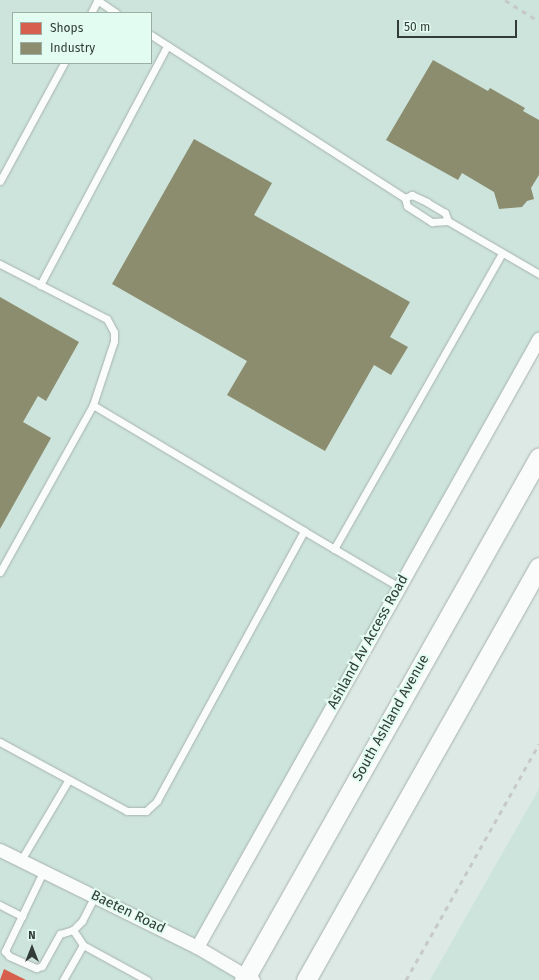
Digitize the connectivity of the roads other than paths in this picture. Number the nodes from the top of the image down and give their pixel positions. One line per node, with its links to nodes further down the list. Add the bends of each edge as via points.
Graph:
1 (97, 0): 2 (lane); 3 (lane)
2 (91, 12)
3 (115, 12)
4 (152, 36): 5 (lane)
5 (167, 46): 8 (lane); 13 (lane)
6 (63, 64): 7 (lane)
7 (0, 181)
8 (405, 198): 9 (lane, via 412,195 427,202 445,213); 9 (lane, via 407,206 432,222)
9 (448, 221): 10 (lane)
10 (502, 252): 12 (lane); 18 (lane)
11 (0, 264): 13 (lane)
12 (539, 274)
13 (40, 285): 15 (lane, via 107,319 114,332 113,352)
14 (539, 338): 21 (street, Ashland Av Access Road)
15 (93, 405): 17 (lane); 20 (lane)
16 (539, 457): 34 (main road, South Ashland Avenue)
17 (304, 531): 18 (lane); 23 (lane, via 157,800 146,811 126,811)
18 (334, 549): 21 (lane)
19 (539, 568): 37 (main road)
20 (0, 572)
21 (399, 587): 32 (street, Ashland Av Access Road)
22 (0, 742): 23 (lane)
23 (68, 780): 25 (lane)
24 (0, 850): 25 (street, Baeten Road)
25 (21, 860): 26 (street, Baeten Road)
26 (43, 872): 27 (street, Baeten Road); 29 (lane)
27 (95, 896): 30 (lane, via 82,921); 32 (street, Baeten Road)
28 (0, 905): 29 (lane)
29 (22, 916): 33 (lane)
30 (73, 930): 31 (lane); 33 (lane, via 60,934 42,966 36,968 9,956)
31 (83, 945): 35 (lane); 36 (lane)
32 (197, 946): 34 (street, Baeten Road)
33 (2, 950)
34 (248, 978)
35 (63, 980)
36 (147, 980)
37 (306, 980)

